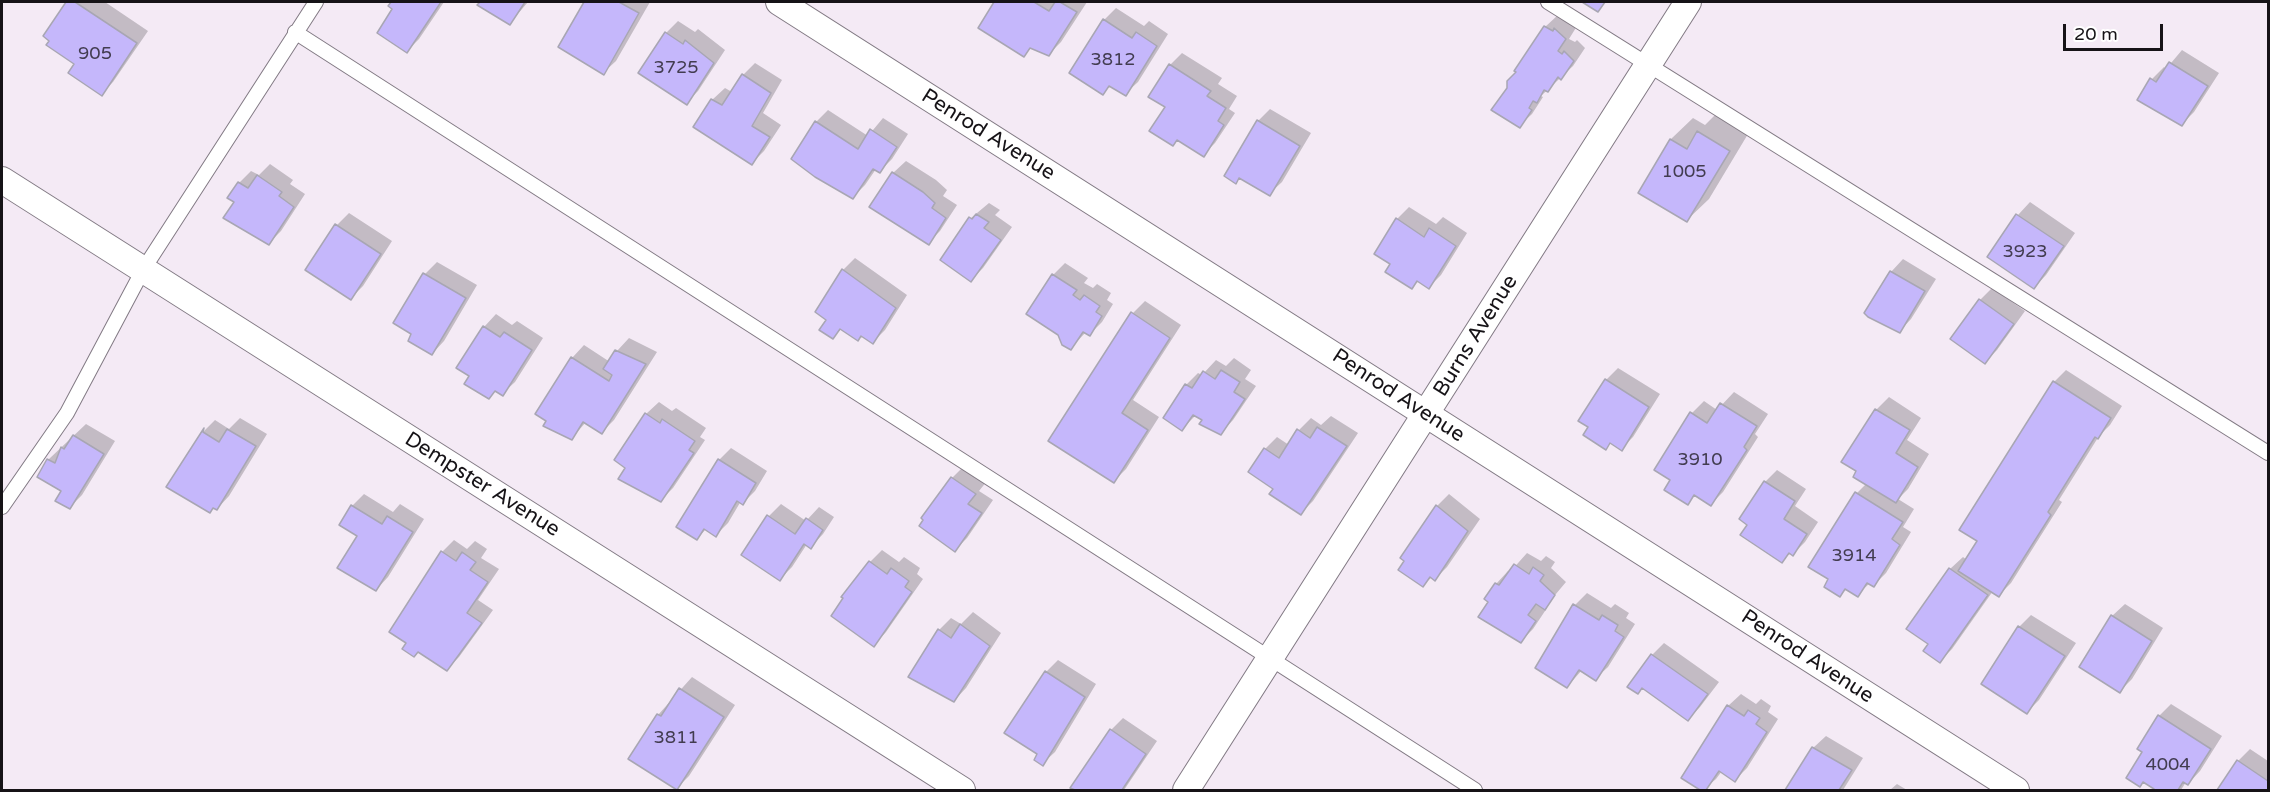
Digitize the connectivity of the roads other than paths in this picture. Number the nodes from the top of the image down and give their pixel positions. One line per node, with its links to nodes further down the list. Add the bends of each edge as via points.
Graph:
1 (316, 2): 5 (lane)
2 (779, 2): 9 (street, Penrod Avenue)
3 (1548, 2): 6 (lane)
4 (1688, 2): 6 (street, Burns Avenue)
5 (295, 32): 8 (lane); 12 (lane)
6 (1648, 65): 9 (street, Burns Avenue); 10 (lane)
7 (2, 180): 8 (street, Dempster Avenue)
8 (143, 270): 11 (lane, via 67,413); 13 (street, Dempster Avenue)
9 (1426, 414): 12 (street, Burns Avenue); 16 (street, Penrod Avenue)
10 (2268, 453)
11 (2, 507)
12 (1269, 660): 14 (street, Burns Avenue); 15 (lane)
13 (962, 790)
14 (1186, 790)
15 (1475, 790)
16 (2016, 790)

